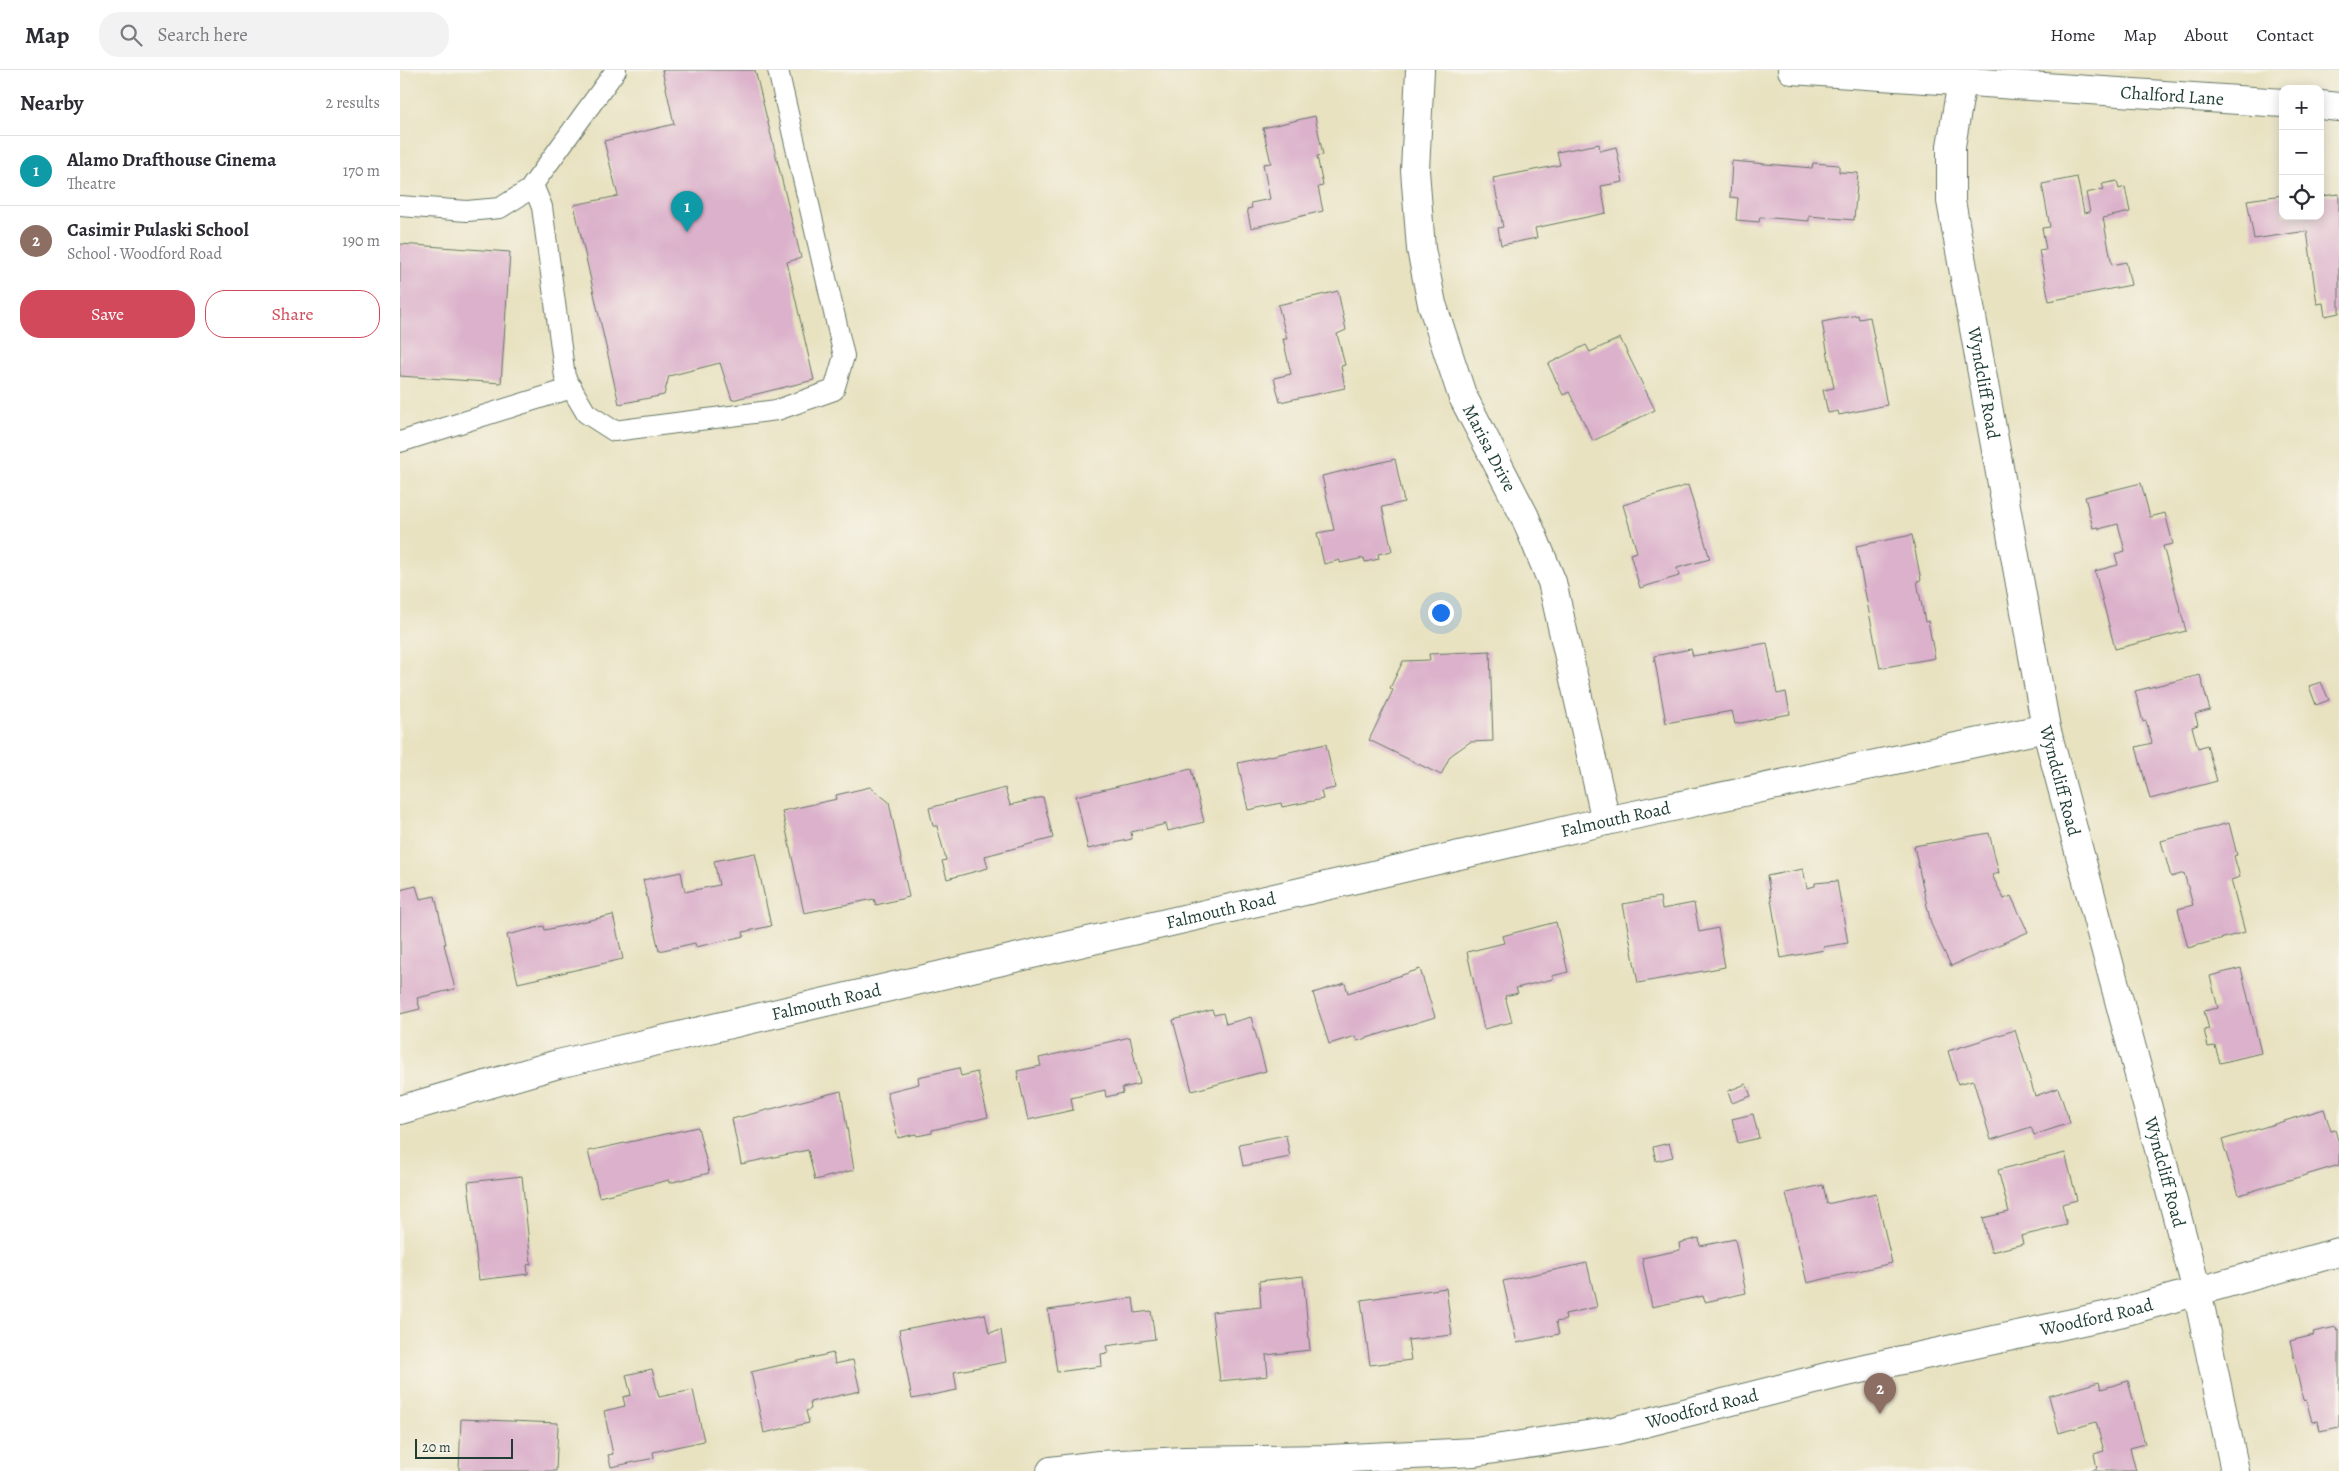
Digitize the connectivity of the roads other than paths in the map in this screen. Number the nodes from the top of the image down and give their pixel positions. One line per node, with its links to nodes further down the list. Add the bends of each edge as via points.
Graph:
1 (616, 70): 9 (lane)
2 (778, 70): 11 (lane, via 844,356 834,390 777,410 614,431 586,413)
3 (1420, 70): 14 (street, Marisa Drive, via 1415,170 1421,249 1432,304 1462,395 1525,517 1552,582)
4 (1792, 70): 5 (street, Chalford Lane)
5 (1962, 81): 6 (street, Chalford Lane); 13 (street, Wyndcliff Road, via 1951,146 1951,202)
6 (2279, 103)
7 (2324, 105): 8 (street)
8 (2339, 106)
9 (533, 185): 10 (lane, via 500,208 467,212); 11 (lane, via 542,207 565,377)
10 (400, 206)
11 (572, 388): 12 (lane)
12 (400, 442)
13 (2046, 728): 14 (street, Falmouth Road); 17 (street, Wyndcliff Road)
14 (1606, 821): 15 (street, Falmouth Road, via 558,1064)
15 (400, 1110)
16 (2339, 1252): 17 (street, Woodford Road)
17 (2197, 1291): 18 (street, Woodford Road, via 2123,1312 1842,1373 1613,1431 1475,1452); 20 (street, Wyndcliff Road)
18 (1186, 1466): 19 (street, Woodford Road, via 1099,1466)
19 (1051, 1471)
20 (2235, 1471)

